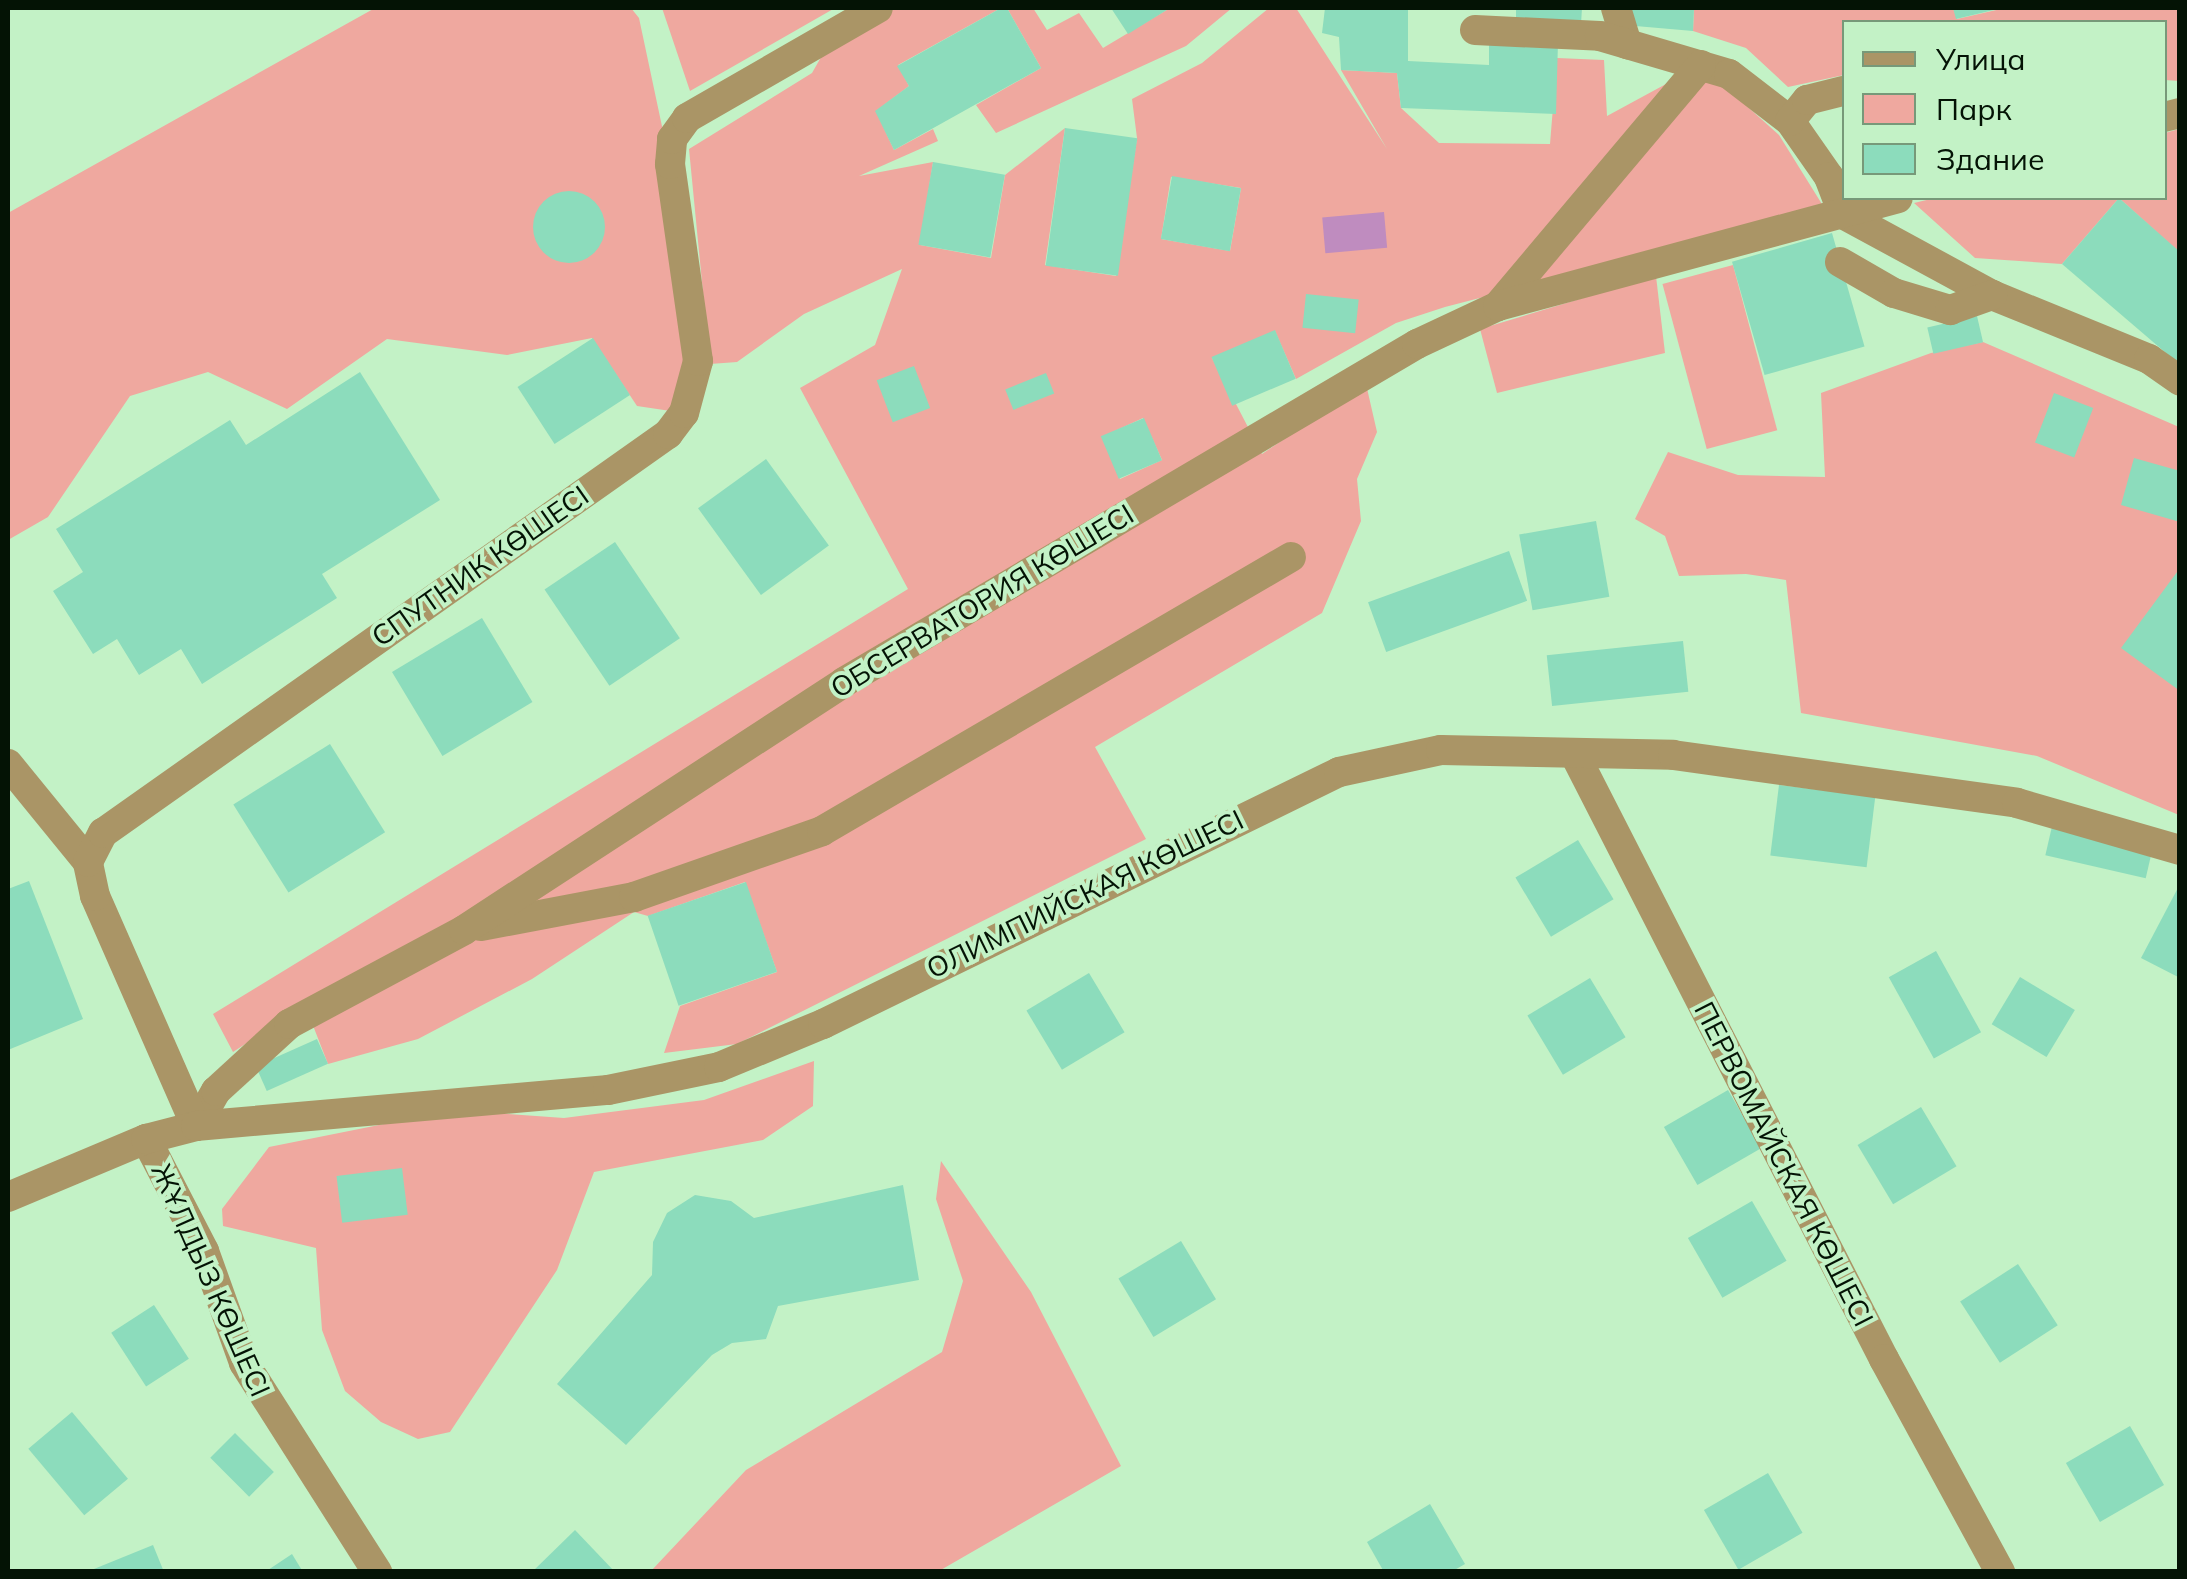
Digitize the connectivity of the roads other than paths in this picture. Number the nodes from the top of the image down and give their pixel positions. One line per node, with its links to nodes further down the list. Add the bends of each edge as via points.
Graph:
1 (878, 8): 18 (street, СПУТНИК КӨШЕСІ, via 687,118 672,139 698,361 684,413 668,434 102,833)
2 (1616, 8): 4 (street)
3 (1475, 30): 4 (street)
4 (1614, 40): 5 (street)
5 (1700, 65): 7 (street, via 1730,74); 12 (street)
6 (1842, 91): 7 (street, via 1807,100)
7 (1790, 121): 9 (street, via 1829,176)
8 (1891, 200): 9 (street, ОБСЕРВАТОРИЯ КӨШЕСІ)
9 (1843, 214): 11 (street); 12 (street, ОБСЕРВАТОРИЯ КӨШЕСІ)
10 (1840, 262): 11 (street, via 1894,293 1950,310)
11 (1992, 296): 13 (street, via 2149,360)
12 (1498, 306): 19 (street, ОБСЕРВАТОРИЯ КӨШЕСІ, via 1417,344 844,682)
13 (2180, 381)
14 (1290, 557): 19 (street, via 822,831 634,897)
15 (1574, 753): 17 (street, ОЛИМПИЙСКАЯ КӨШЕСІ, via 1673,754 2016,803); 20 (street, ОЛИМПИЙСКАЯ КӨШЕСІ, via 1442,750 1339,772 823,1024 719,1067 608,1090); 24 (street, ПЕРВОМАЙСКАЯ КӨШЕСІ)
16 (8, 764): 18 (street)
17 (2180, 850)
18 (88, 862): 20 (street, via 95,896)
19 (464, 930): 20 (street, ОБСЕРВАТОРИЯ КӨШЕСІ, via 290,1024 216,1090)
20 (196, 1126): 21 (street, ОЛИМПИЙСКАЯ КӨШЕСІ)
21 (146, 1139): 22 (street, ОЛИМПИЙСКАЯ КӨШЕСІ); 23 (street, ЖҰЛДЫЗ КӨШЕСІ, via 204,1250 244,1364)
22 (8, 1197)
23 (376, 1572)
24 (2000, 1572)

